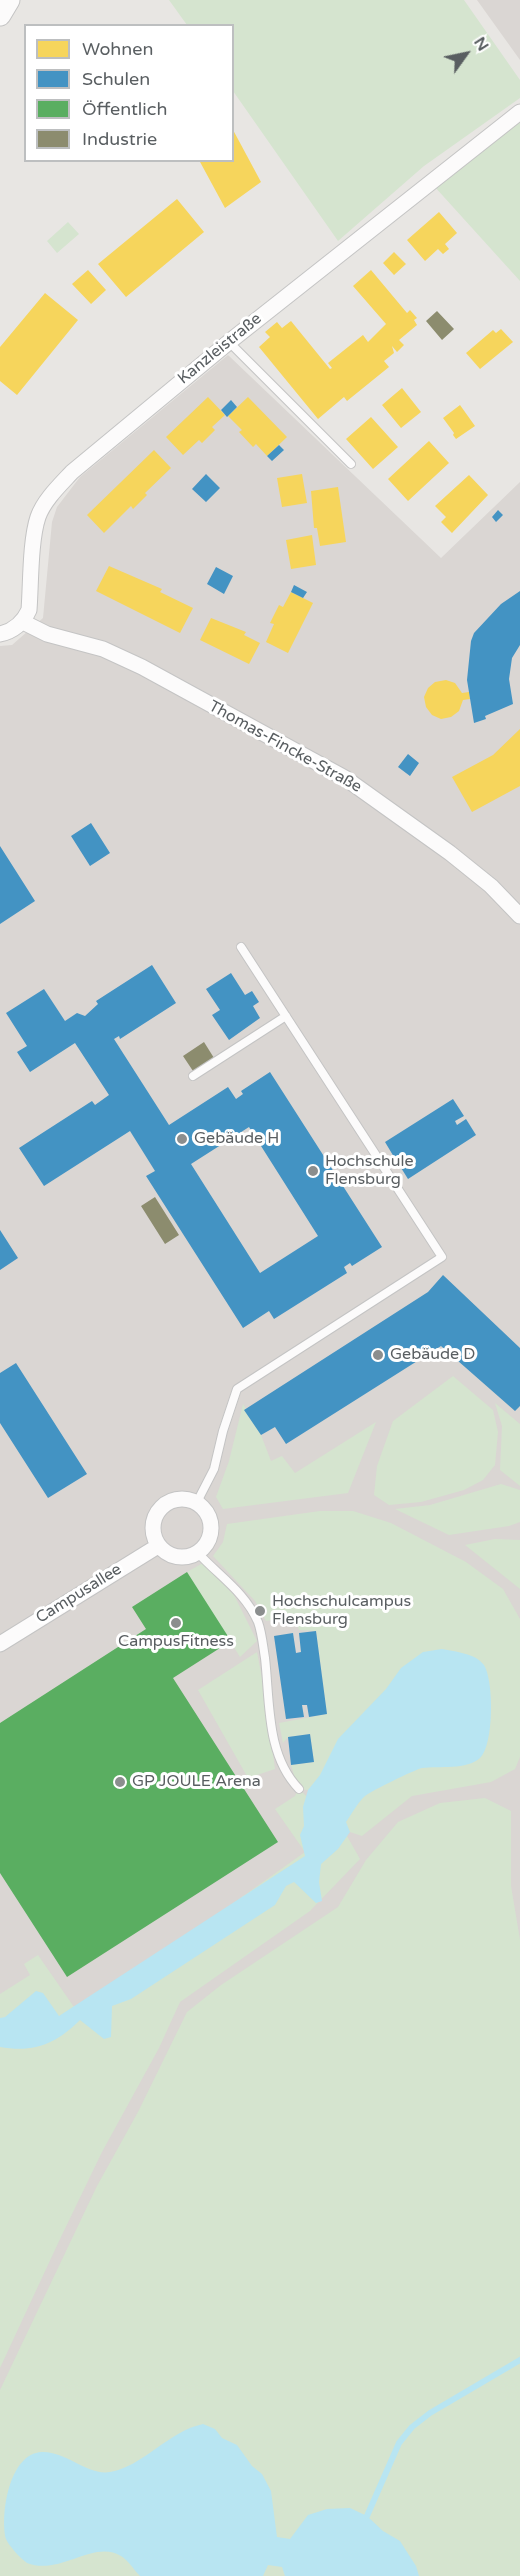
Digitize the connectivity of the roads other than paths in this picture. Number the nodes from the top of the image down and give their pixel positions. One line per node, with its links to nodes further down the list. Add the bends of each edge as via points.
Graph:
1 (9, 0): 2 (street)
2 (0, 15)
3 (520, 111): 4 (street, Kanzleistraße)
4 (229, 342): 5 (lane); 6 (street, Kanzleistraße, via 53,492 35,529 29,610)
5 (351, 464)
6 (23, 622): 7 (street); 8 (street, Thomas-Fincke-Straße, via 47,634 103,649 142,667 345,778 450,853)
7 (0, 634)
8 (520, 916)
9 (241, 947): 10 (lane)
10 (286, 1016): 11 (lane); 12 (lane, via 442,1257 237,1389 214,1469)
11 (193, 1076)
12 (196, 1502): 13 (street, via 174,1499 160,1509 153,1527); 14 (street, via 206,1509 212,1528 210,1538)
13 (158, 1546): 14 (street, via 176,1557); 15 (street, Campusallee)
14 (198, 1553): 16 (lane, via 243,1595 259,1625 274,1742 280,1764)
15 (0, 1644)
16 (298, 1789)

